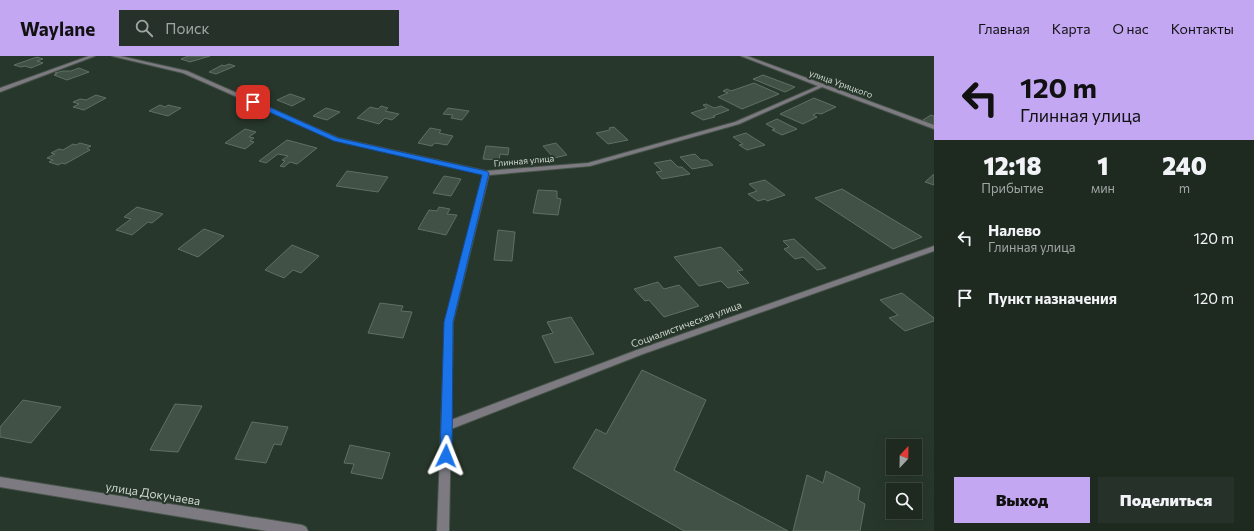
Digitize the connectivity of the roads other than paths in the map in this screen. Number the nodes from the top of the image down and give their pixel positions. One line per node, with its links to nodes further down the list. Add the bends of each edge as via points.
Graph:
1 (93, 56): 5 (street)
2 (114, 56): 7 (street, Глинная улица, via 185,72 336,139)
3 (743, 56): 4 (street, улица Урицкого)
4 (821, 86): 6 (street, улица Урицкого); 7 (street, Глинная улица, via 737,123 588,165)
5 (0, 90)
6 (934, 127)
7 (486, 173): 9 (street, via 449,322)
8 (934, 248): 9 (street, Социалистическая улица, via 640,352)
9 (447, 426): 12 (street)
10 (0, 482): 11 (street, улица Докучаева)
11 (302, 531)
12 (443, 531)

